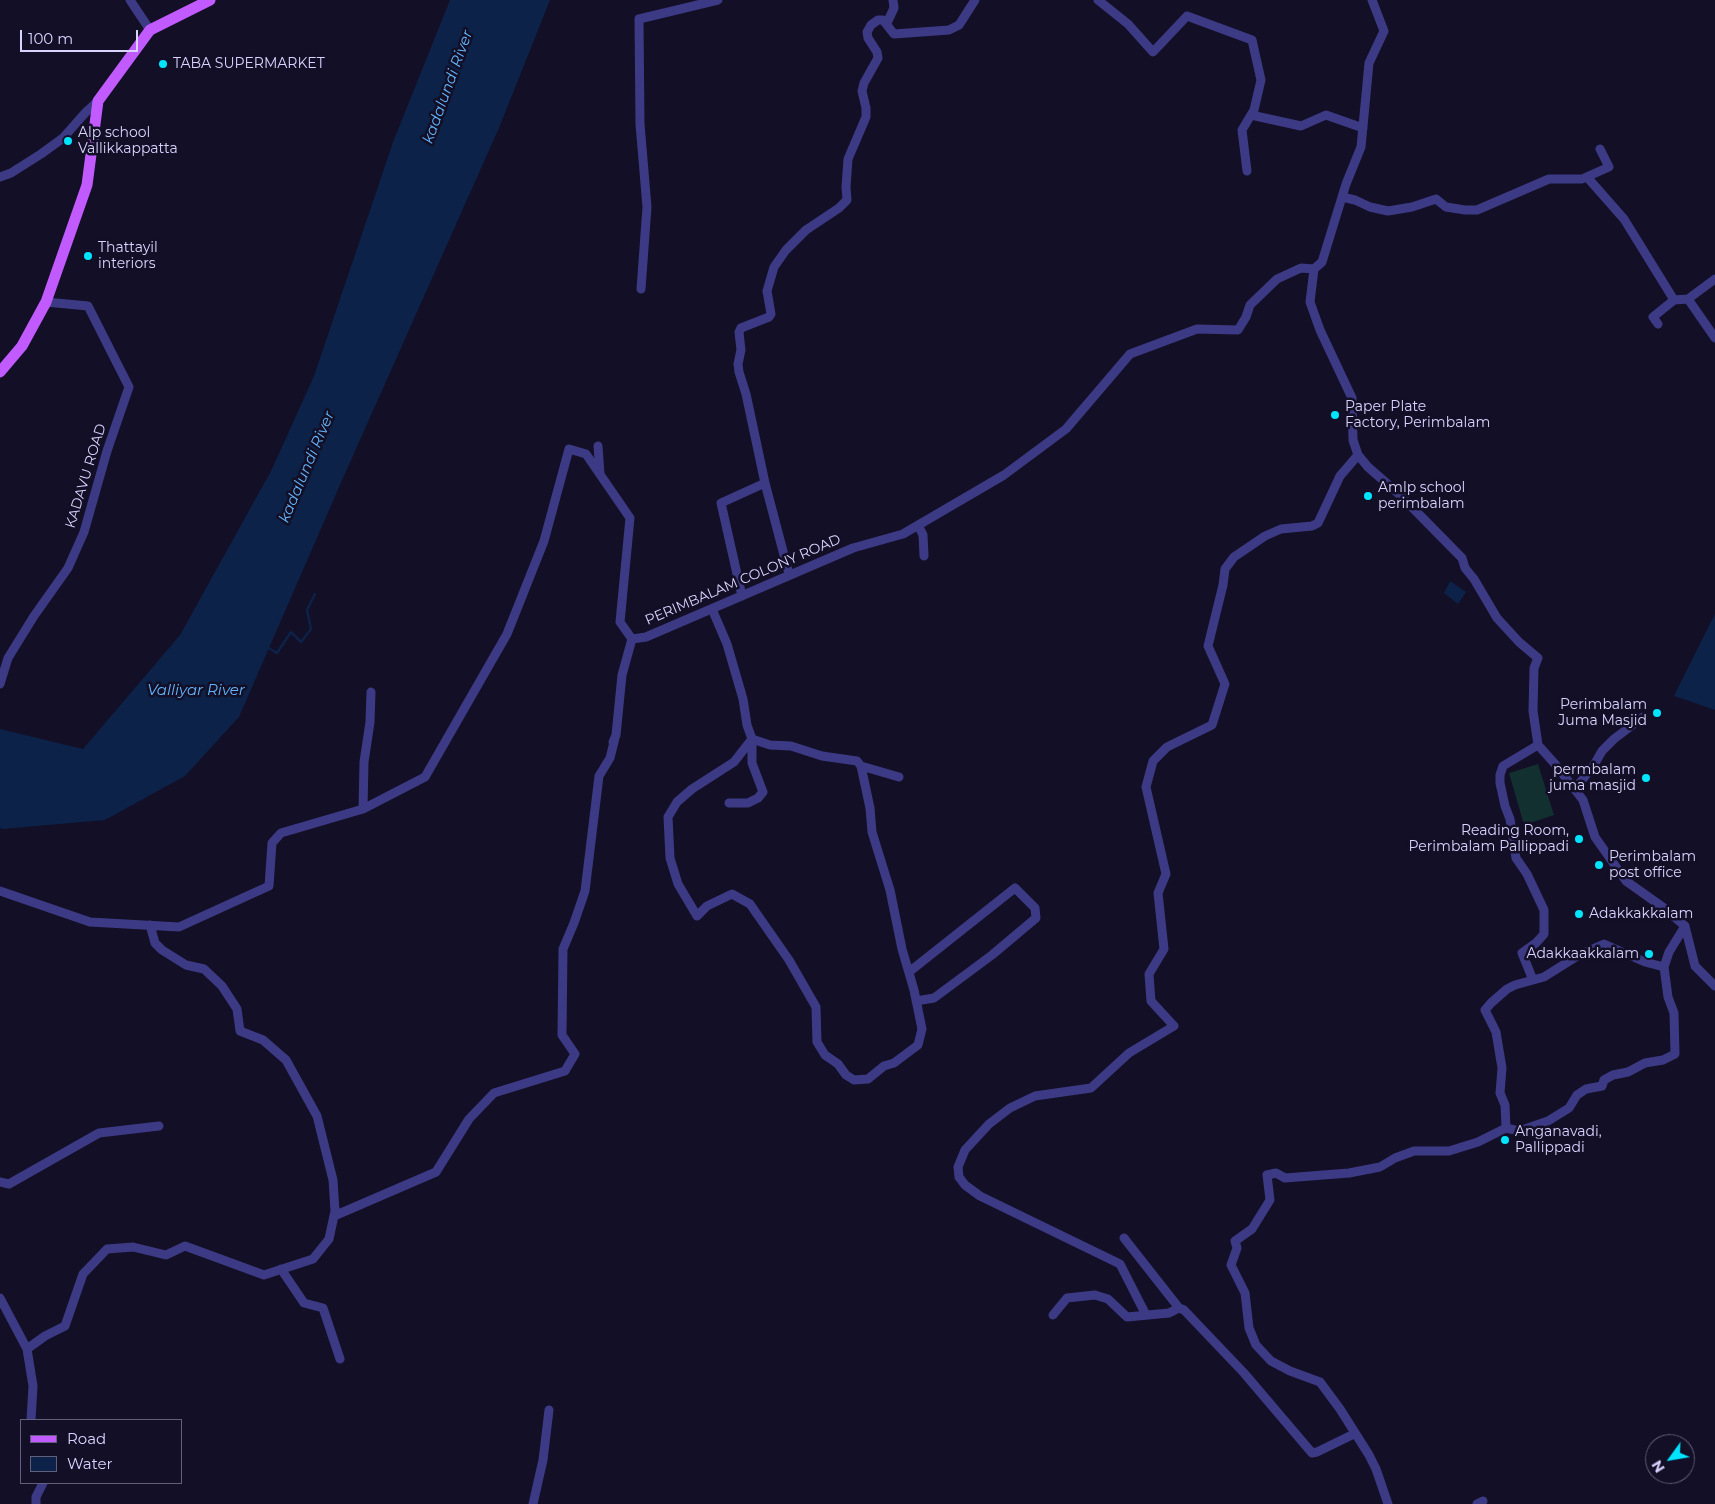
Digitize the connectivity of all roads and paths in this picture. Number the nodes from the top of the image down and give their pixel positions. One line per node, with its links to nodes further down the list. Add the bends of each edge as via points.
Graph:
1 (130, 0): 9 (street)
2 (210, 0): 9 (main road)
3 (718, 0): 20 (street, via 639,19 640,124 647,207)
4 (893, 0): 8 (street, via 894,8)
5 (975, 0): 8 (street, via 959,25 949,30 894,34)
6 (1098, 0): 11 (street, via 1128,24 1153,52 1187,16 1252,40 1261,80)
7 (1372, 0): 12 (street, via 1384,31 1369,63)
8 (887, 23): 30 (street, via 878,20 868,32 878,58 862,91 866,117 848,159 847,200 806,230 786,250 774,266 767,291 771,314 741,328 739,332 739,372)
9 (150, 30): 10 (main road)
10 (98, 101): 15 (street, via 63,138 42,154); 23 (main road, via 87,186)
11 (1251, 115): 12 (street, via 1301,126 1326,115); 14 (street, via 1242,130)
12 (1363, 128): 17 (street, via 1361,147)
13 (1600, 149): 16 (street, via 1609,167)
14 (1247, 171)
15 (0, 177)
16 (1587, 177): 17 (street, via 1549,179 1477,210 1446,207 1436,199 1388,210 1370,208); 22 (street, via 1624,219)
17 (1342, 197): 18 (street, via 1322,262)
18 (1314, 269): 28 (street, via 1310,302 1352,398 1352,440); 31 (street, PERIMBALAM COLONY ROAD, via 1301,268 1277,279 1250,305 1238,330 1197,329 1130,354 1066,429 1004,475)
19 (1715, 279): 21 (street)
20 (641, 290)
21 (1688, 299): 22 (street); 25 (street)
22 (1674, 300): 24 (street, via 1653,317)
23 (46, 302): 26 (main road, via 22,346); 37 (street, KADAVU ROAD, via 88,306 129,387 84,532 68,568 8,658)
24 (1658, 324)
25 (1715, 338)
26 (0, 372)
27 (598, 446): 29 (street)
28 (1358, 454): 42 (street, via 1462,558 1497,618 1538,658 1534,668 1533,711); 66 (street, via 1340,476 1318,523 1281,529 1265,536 1234,558 1225,569 1208,646 1225,684 1212,725 1167,747 1153,760 1146,786 1166,874 1158,893 1164,949 1149,974 1151,1000 1174,1026 1129,1053 1091,1088 1035,1096 1010,1108 989,1124 965,1150 958,1167 959,1177 965,1185 980,1196 1120,1264)
29 (600, 475): 36 (street, PERIMBALAM COLONY ROAD, via 630,518 620,622); 48 (street, PERIMBALAM COLONY ROAD, via 586,454 569,449 544,541 507,634 485,675 426,777)
30 (765, 483): 33 (street); 34 (street, via 721,503)
31 (918, 525): 32 (street, via 923,535); 33 (street, PERIMBALAM COLONY ROAD, via 903,534 853,548)
32 (924, 556)
33 (789, 574): 34 (street, PERIMBALAM COLONY ROAD)
34 (742, 596): 35 (street, PERIMBALAM COLONY ROAD)
35 (712, 609): 36 (street, PERIMBALAM COLONY ROAD); 41 (street, via 743,699)
36 (632, 639): 40 (street, via 622,675)
37 (0, 684)
38 (371, 692): 48 (street)
39 (1643, 717): 46 (street, via 1602,751)
40 (615, 738): 43 (street); 60 (street, via 610,758 599,776 584,891 562,949 562,1035 575,1054 565,1071 494,1093 469,1120 436,1172)
41 (752, 740): 44 (street, via 857,761); 47 (street, via 752,763 763,792 748,803); 56 (street, via 734,762 677,802 668,817 670,858 678,884 697,916 707,906 732,894 750,904 789,960 816,1007 817,1042 825,1055 854,1080 868,1079 918,1045 922,1029)
42 (1538, 744): 46 (street); 54 (street, via 1503,766 1500,775 1516,858 1544,910 1544,934 1522,952)
43 (610, 747)
44 (861, 766): 45 (street); 53 (street, via 872,832 890,890)
45 (899, 777)
46 (1575, 789): 51 (street, via 1583,800 1594,837 1626,881)
47 (729, 803)
48 (363, 809): 50 (street, PERIMBALAM COLONY ROAD, via 281,833 272,843 270,886 179,927)
49 (0, 891): 50 (street, PERIMBALAM COLONY ROAD, via 90,922)
50 (150, 925): 60 (street, via 155,943 162,950 186,965 204,969 222,986 237,1009 240,1032 263,1040 286,1060 317,1116 333,1180)
51 (1686, 926): 52 (street, via 1668,952); 55 (street, via 1695,966)
52 (1664, 967): 54 (street, via 1604,944); 58 (street, via 1674,1013 1675,1054 1613,1075 1604,1080 1602,1086 1586,1089 1577,1095 1570,1108 1548,1121 1519,1131)
53 (909, 972): 56 (street); 56 (street, via 1015,888 1035,908 1036,918 992,955 934,998)
54 (1533, 980): 58 (street, via 1515,985 1485,1010 1496,1032)
55 (1715, 986)
56 (916, 1001)
57 (158, 1126): 59 (street, via 100,1133 9,1184)
58 (1506, 1128): 71 (street, via 1449,1151 1414,1151 1380,1167 1357,1172 1285,1178 1276,1173 1267,1175 1270,1200 1252,1229 1235,1241 1237,1248 1232,1264 1244,1294 1249,1328 1256,1345 1271,1361 1320,1382)
59 (0, 1182)
60 (334, 1216): 62 (street, via 329,1239 313,1259)
61 (1124, 1238): 64 (street)
62 (282, 1269): 67 (street, via 264,1275 185,1246 166,1255 133,1246 107,1249 83,1274 65,1326); 68 (street, via 304,1303 323,1308)
63 (0, 1298): 67 (street)
64 (1178, 1308): 66 (street, via 1169,1313); 71 (street, via 1184,1310 1244,1373 1312,1453)
65 (1053, 1315): 66 (street, via 1067,1298 1095,1294 1108,1299 1127,1317)
66 (1146, 1315)
67 (27, 1349): 70 (street, via 34,1386)
68 (340, 1359)
69 (549, 1410): 74 (street)
70 (30, 1419)
71 (1354, 1434): 75 (street, via 1376,1469)
72 (42, 1484): 73 (street)
73 (36, 1504)
74 (533, 1504)
75 (1388, 1504)

